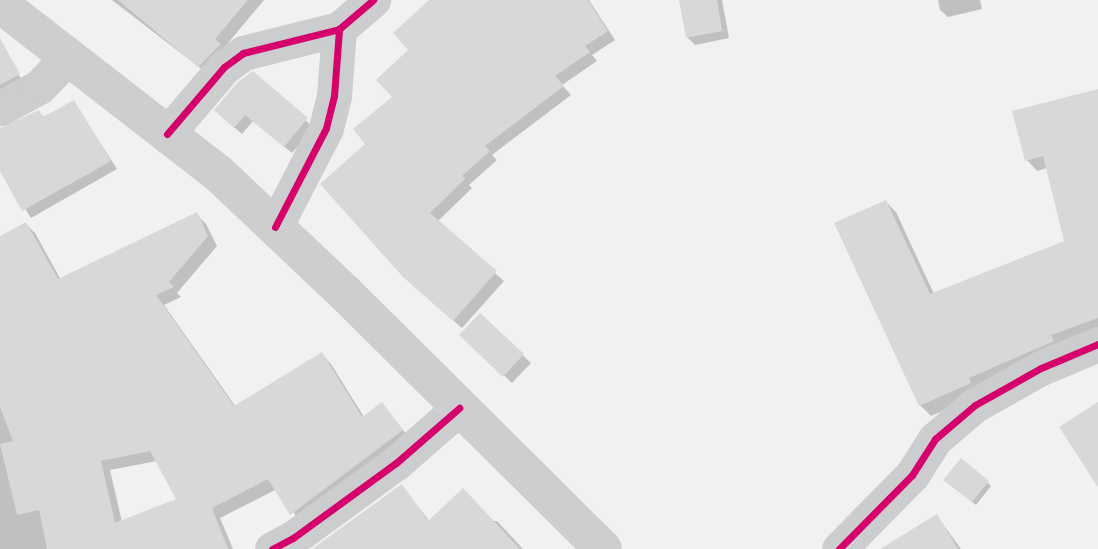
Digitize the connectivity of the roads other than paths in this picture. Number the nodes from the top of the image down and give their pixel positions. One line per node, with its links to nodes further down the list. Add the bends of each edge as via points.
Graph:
1 (373, 0): 3 (street)
2 (0, 4): 4 (main road)
3 (339, 29): 6 (street, via 243,53 224,67); 7 (street, via 334,96 326,128)
4 (68, 57): 5 (street, via 38,87); 6 (main road)
5 (0, 108)
6 (167, 134): 7 (main road, via 218,173)
7 (275, 227): 9 (main road)
8 (1098, 344): 12 (street, via 1041,368 975,405 935,439 912,475)
9 (459, 408): 10 (street, via 396,463); 11 (main road)
10 (272, 549)
11 (603, 549)
12 (839, 549)

